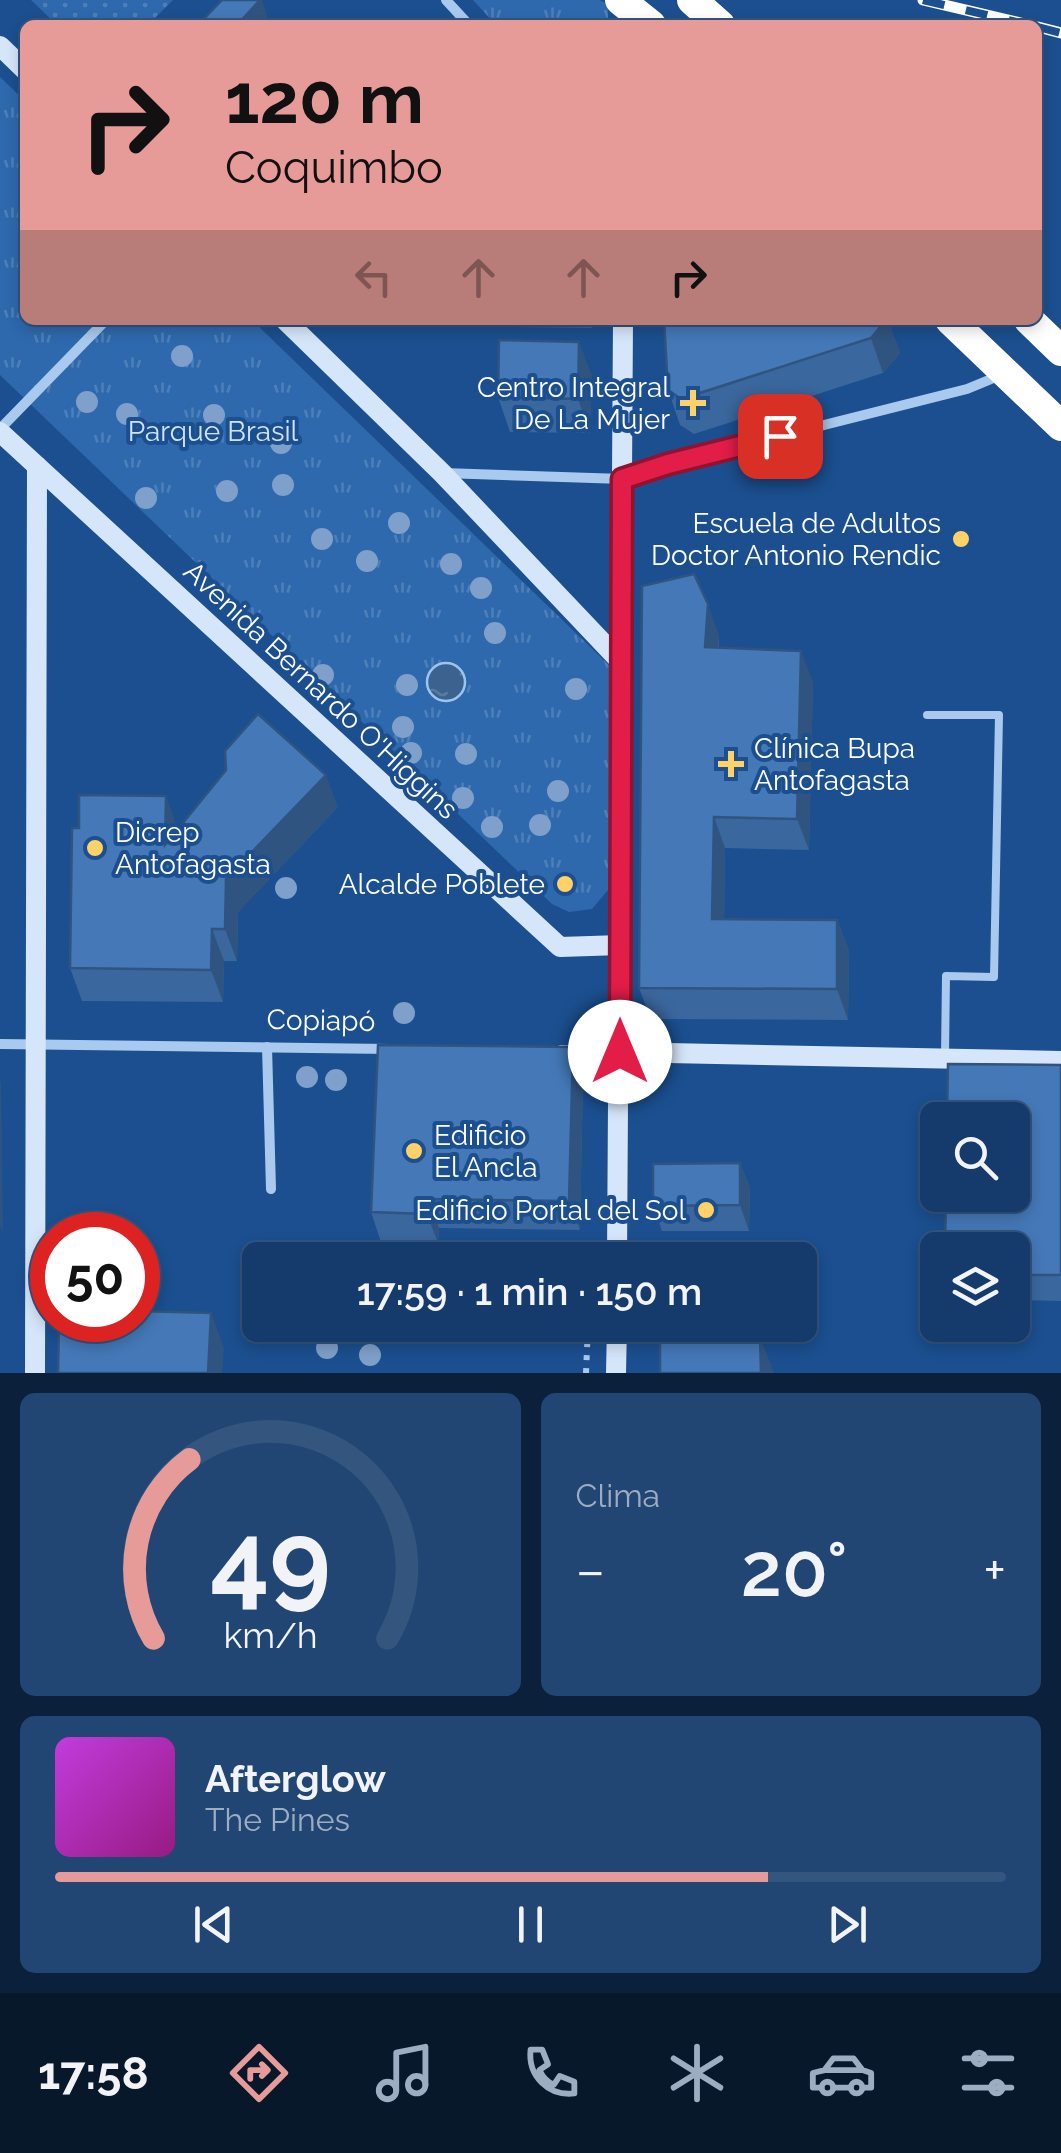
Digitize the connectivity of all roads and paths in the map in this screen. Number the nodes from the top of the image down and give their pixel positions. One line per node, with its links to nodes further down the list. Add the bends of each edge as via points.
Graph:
1 (446, 0): 4 (street)
2 (622, 0): 5 (highway)
3 (692, 0): 6 (highway)
4 (465, 20)
5 (645, 20)
6 (714, 20)
7 (0, 46): 8 (main road)
8 (20, 65)
9 (101, 325): 17 (street)
10 (290, 325): 19 (main road)
11 (624, 325): 20 (main road)
12 (955, 325): 15 (highway)
13 (1034, 325): 14 (highway)
14 (1061, 351)
15 (1006, 374): 16 (highway); 20 (street)
16 (1061, 426)
17 (0, 431): 18 (main road, Avenida Bernardo O'Higgins)
18 (37, 466): 23 (main road, Avenida Bernardo O'Higgins, via 560,946); 25 (main road)
19 (442, 473): 20 (street); 21 (main road)
20 (622, 479): 21 (main road)
21 (622, 663): 23 (main road)
22 (928, 715): 30 (lane, via 999,715 994,977 946,976)
23 (620, 945): 29 (main road)
24 (0, 1044): 25 (street, Copiapó)
25 (36, 1046): 26 (street, Copiapó); 36 (main road)
26 (267, 1048): 27 (street, Copiapó); 32 (street)
27 (404, 1049)
28 (542, 1050): 29 (street)
29 (620, 1052): 30 (main road); 33 (main road)
30 (945, 1058): 31 (main road)
31 (1061, 1060)
32 (271, 1188)
33 (617, 1242)
34 (587, 1342): 37 (path)
35 (616, 1342): 38 (main road)
36 (35, 1373)
37 (586, 1373)
38 (616, 1373)

